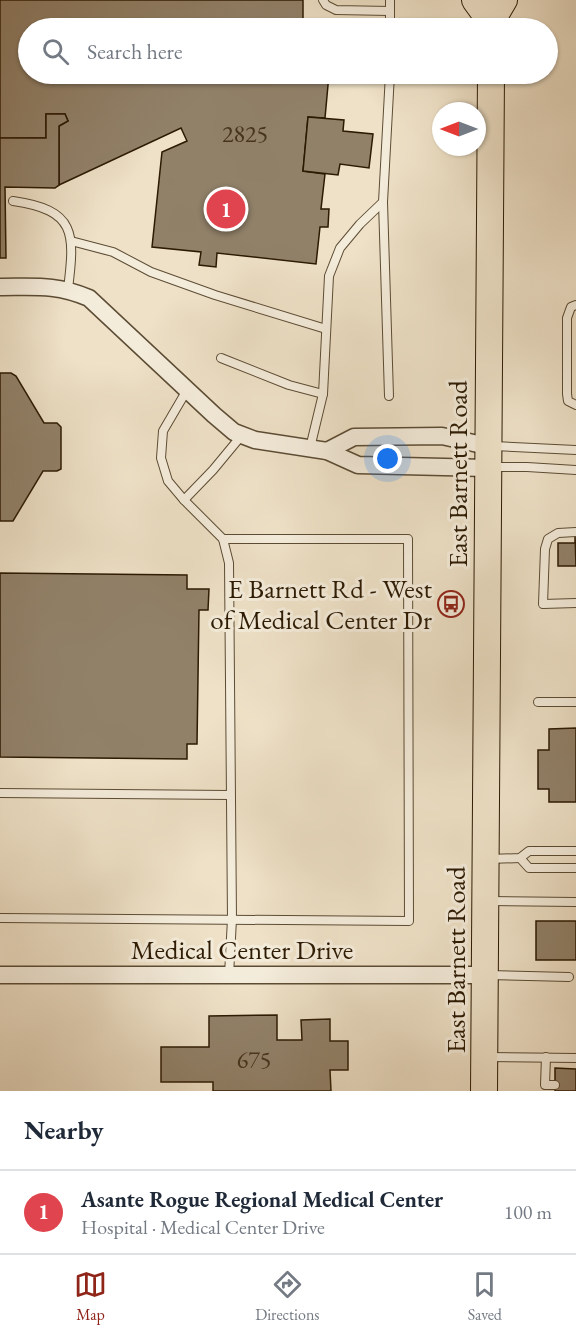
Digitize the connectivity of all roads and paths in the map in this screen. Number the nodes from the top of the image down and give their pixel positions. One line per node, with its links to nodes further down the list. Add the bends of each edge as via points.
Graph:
1 (323, 0): 5 (lane, via 336,10)
2 (390, 0): 5 (lane)
3 (475, 0): 7 (main road)
4 (504, 0): 8 (main road)
5 (390, 11): 6 (lane)
6 (390, 18)
7 (487, 18)
8 (495, 18)
9 (389, 84): 12 (lane)
10 (491, 84): 26 (main road, East Barnett Road)
11 (13, 201): 13 (lane, via 37,204 55,213 66,224)
12 (383, 202): 17 (lane, via 340,249 329,276); 21 (lane)
13 (72, 241): 15 (lane); 17 (lane, via 113,252 151,272 215,295)
14 (0, 287): 15 (street)
15 (68, 290): 19 (street, via 89,298)
16 (576, 305): 22 (lane, via 567,318 567,394 568,401)
17 (326, 329): 20 (lane)
18 (221, 358): 20 (lane)
19 (188, 390): 23 (street); 28 (lane, via 163,431 160,458 168,481)
20 (323, 394): 24 (lane)
21 (389, 396)
22 (576, 405)
23 (242, 435): 24 (street); 28 (lane)
24 (318, 450): 26 (street, via 358,465); 26 (street, via 354,437 442,436)
25 (576, 450): 26 (lane)
26 (488, 457): 27 (lane, via 527,466); 38 (main road, East Barnett Road)
27 (576, 470)
28 (184, 500): 30 (lane)
29 (576, 532): 31 (lane, via 558,533 548,539 543,604)
30 (223, 538): 35 (lane, via 229,563); 43 (lane, via 408,538 410,921)
31 (576, 603)
32 (538, 702): 33 (lane)
33 (576, 702)
34 (0, 793): 35 (lane)
35 (230, 795): 43 (lane)
36 (576, 851): 37 (lane, via 529,851)
37 (520, 858): 38 (lane); 39 (lane, via 529,868)
38 (485, 859): 40 (main road, East Barnett Road)
39 (576, 868)
40 (485, 901): 41 (lane); 46 (main road, East Barnett Road)
41 (576, 902)
42 (0, 918): 43 (lane)
43 (232, 919): 45 (lane)
44 (0, 975): 45 (street, Medical Center Drive)
45 (229, 975): 46 (street, Medical Center Drive)
46 (484, 975): 47 (lane); 48 (main road, East Barnett Road)
47 (569, 977)
48 (484, 1057): 49 (lane); 52 (main road, East Barnett Road)
49 (546, 1057): 50 (lane); 51 (lane, via 545,1085)
50 (576, 1058)
51 (555, 1085)
52 (484, 1091)

